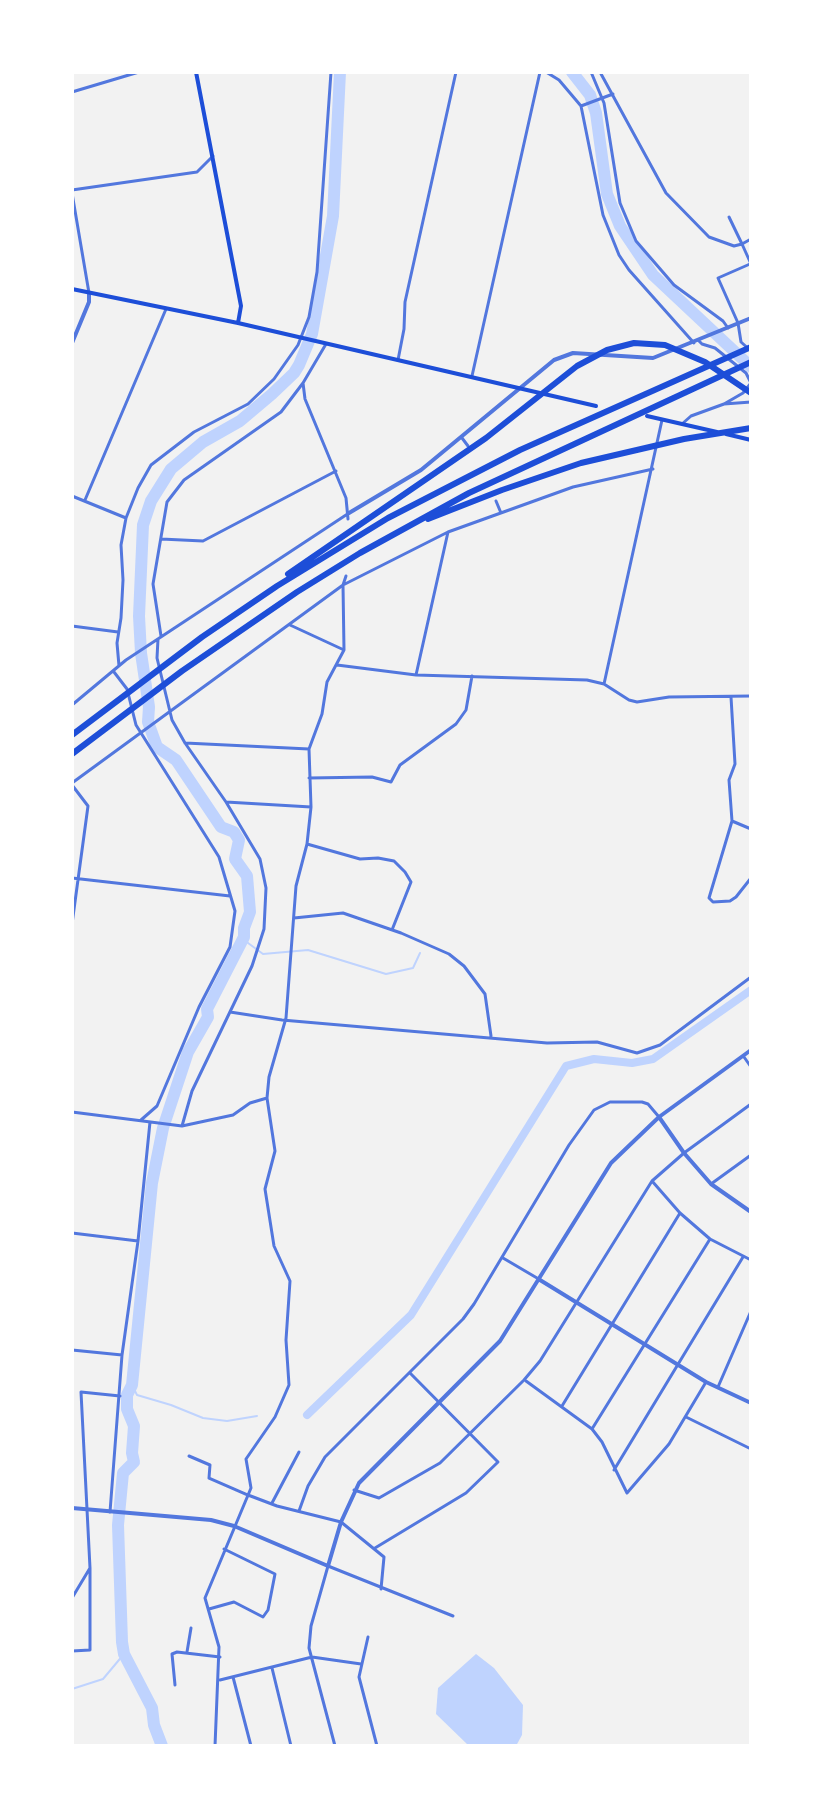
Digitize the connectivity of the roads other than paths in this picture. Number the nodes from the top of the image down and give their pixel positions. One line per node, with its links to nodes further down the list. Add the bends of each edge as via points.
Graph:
1 (139, 72): 8 (street)
2 (196, 72): 12 (main road)
3 (331, 72): 25 (street, via 317,272)
4 (456, 72): 30 (street, via 405,302)
5 (543, 72): 11 (street, via 559,80); 32 (street)
6 (591, 72): 10 (street)
7 (600, 72): 9 (street)
8 (72, 92)
9 (613, 94): 10 (street); 16 (street, via 666,193 709,237)
10 (602, 98): 11 (street); 24 (street, via 620,203 636,241 681,291)
11 (583, 105): 26 (street, via 612,240 629,270)
12 (213, 156): 13 (street, via 197,172); 22 (main road, via 241,306)
13 (72, 192): 19 (street)
14 (729, 217): 16 (street)
15 (751, 239): 16 (street)
16 (742, 244): 17 (street)
17 (751, 264): 23 (street, via 718,278)
18 (72, 289): 19 (main road)
19 (89, 293): 20 (main road); 27 (street)
20 (166, 309): 22 (main road); 49 (street)
21 (751, 318): 23 (street)
22 (238, 323): 25 (main road)
23 (738, 323): 24 (street); 29 (street, via 741,342)
24 (728, 328): 26 (street)
25 (301, 338): 28 (main road); 53 (street, via 259,395 151,465)
26 (696, 342): 34 (street, via 653,358 566,355); 37 (street, via 715,348 751,383)
27 (72, 343)
28 (326, 344): 30 (main road); 33 (street)
29 (751, 349): 62 (highway, via 548,437 422,500)
30 (398, 360): 32 (main road)
31 (751, 362): 54 (highway)
32 (472, 376): 34 (main road)
33 (303, 383): 47 (street); 56 (street, via 281,412 176,489 167,502)
34 (521, 389): 38 (main road); 43 (street)
35 (751, 393): 62 (highway, via 693,355 665,345 634,343 607,350 577,366 513,418)
36 (751, 402): 37 (street)
37 (724, 404): 41 (street)
38 (596, 406)
39 (647, 416): 40 (main road)
40 (662, 420): 41 (main road); 46 (street)
41 (682, 424): 44 (main road)
42 (751, 428): 54 (highway, via 581,463)
43 (462, 438): 45 (street); 52 (street)
44 (751, 440)
45 (468, 446)
46 (653, 469): 51 (street, via 573,487); 70 (street)
47 (336, 471): 52 (street); 56 (street, via 203,541)
48 (72, 496): 49 (street)
49 (85, 500): 53 (street)
50 (496, 501): 51 (street)
51 (501, 513): 55 (street)
52 (349, 516): 63 (street)
53 (126, 518): 61 (street)
54 (397, 532): 79 (highway, via 297,592)
55 (448, 532): 58 (street); 68 (street)
56 (160, 538): 63 (street, via 153,584)
57 (346, 576): 58 (street)
58 (343, 585): 59 (street); 64 (street)
59 (288, 624): 64 (street); 74 (street)
60 (72, 626): 61 (street)
61 (118, 632): 66 (street)
62 (202, 637): 76 (highway)
63 (158, 639): 66 (street); 74 (street)
64 (344, 650): 65 (street)
65 (337, 665): 68 (street); 78 (street, via 327,682)
66 (119, 666): 67 (street)
67 (114, 672): 73 (street); 75 (street, via 127,689)
68 (416, 675): 69 (street)
69 (472, 676): 70 (street); 80 (street, via 466,710 456,724 400,765 391,782 372,777)
70 (604, 684): 72 (street, via 637,702)
71 (751, 696): 72 (street)
72 (731, 697): 84 (street)
73 (72, 705)
74 (169, 710): 75 (street); 77 (street)
75 (140, 732): 81 (street); 89 (street, via 219,857)
76 (72, 735)
77 (185, 743): 78 (street); 82 (street)
78 (309, 749): 80 (street)
79 (72, 754)
80 (309, 778): 83 (street)
81 (72, 784): 87 (street, via 88,806)
82 (226, 802): 83 (street); 94 (street, via 260,859 266,905 260,948)
83 (311, 807): 86 (street)
84 (732, 821): 85 (street); 88 (street, via 709,898 730,901)
85 (751, 829)
86 (307, 844): 90 (street); 92 (street, via 360,859 394,861 405,872 411,882)
87 (75, 878): 89 (street); 91 (street)
88 (751, 878)
89 (230, 896): 104 (street, via 235,911 230,947 157,1106)
90 (294, 918): 92 (street, via 343,913); 95 (street)
91 (72, 924)
92 (392, 930): 96 (street, via 449,954 464,966 485,994)
93 (751, 977): 96 (street, via 646,1052 597,1042)
94 (230, 1012): 95 (street); 106 (street, via 192,1091)
95 (286, 1018): 96 (street); 100 (street)
96 (491, 1038)
97 (751, 1050): 98 (street)
98 (744, 1056): 99 (street); 103 (street)
99 (751, 1067)
100 (267, 1098): 106 (street, via 233,1115); 145 (street, via 275,1151 265,1189 274,1246 290,1281 290,1377 275,1417 246,1459)
101 (751, 1104): 107 (street)
102 (72, 1112): 104 (street)
103 (659, 1117): 107 (street); 119 (street, via 642,1102 610,1102 594,1110); 121 (street, via 611,1163)
104 (141, 1120): 105 (street)
105 (151, 1122): 106 (street); 117 (street)
106 (182, 1126)
107 (684, 1153): 111 (street); 112 (street)
108 (751, 1155): 109 (street)
109 (744, 1160): 110 (street); 112 (street)
110 (751, 1163)
111 (652, 1181): 114 (street); 122 (street)
112 (711, 1184): 113 (street)
113 (751, 1212)
114 (680, 1213): 116 (street); 124 (street)
115 (72, 1233): 117 (street)
116 (710, 1239): 118 (street); 125 (street)
117 (138, 1241): 127 (street)
118 (743, 1257): 120 (street); 128 (street)
119 (503, 1258): 121 (street); 129 (street, via 463,1319)
120 (751, 1260)
121 (540, 1280): 122 (street); 134 (street, via 500,1341)
122 (577, 1302): 124 (street); 130 (street)
123 (751, 1311): 132 (street)
124 (611, 1324): 125 (street); 136 (street)
125 (643, 1343): 128 (street); 138 (street)
126 (72, 1350): 127 (street)
127 (122, 1355): 133 (street)
128 (678, 1365): 131 (street); 143 (street)
129 (410, 1373): 134 (street); 149 (street, via 325,1457)
130 (524, 1380): 136 (street); 139 (street)
131 (706, 1382): 132 (street); 137 (street)
132 (718, 1387): 135 (street)
133 (120, 1396): 148 (street, via 81,1392); 150 (street)
134 (439, 1403): 139 (street); 144 (street)
135 (751, 1403)
136 (562, 1406): 138 (street)
137 (685, 1417): 140 (street); 143 (street, via 627,1493)
138 (592, 1429): 143 (street)
139 (469, 1433): 144 (street, via 440,1463 379,1498); 153 (street, via 498,1462 466,1493)
140 (751, 1449)
141 (299, 1452): 146 (street)
142 (189, 1456): 145 (street, via 210,1465 209,1478)
143 (614, 1470)
144 (354, 1490): 151 (street)
145 (248, 1495): 146 (street); 152 (street)
146 (272, 1503): 149 (street)
147 (72, 1508): 148 (street)
148 (86, 1510): 150 (street); 156 (street)
149 (299, 1511): 151 (street)
150 (111, 1512): 152 (street)
151 (341, 1522): 153 (street); 155 (street)
152 (234, 1526): 154 (street); 155 (street)
153 (375, 1548): 157 (street, via 384,1557)
154 (224, 1549): 159 (street, via 205,1598); 159 (street, via 275,1574 268,1610 263,1617 234,1602)
155 (328, 1566): 157 (street); 166 (street, via 311,1626)
156 (90, 1568): 158 (street); 163 (street, via 90,1650)
157 (381, 1589): 160 (street)
158 (72, 1597)
159 (209, 1609): 165 (street)
160 (453, 1616)
161 (191, 1628): 164 (street)
162 (368, 1637): 167 (street)
163 (72, 1651)
164 (187, 1653): 165 (street); 171 (street, via 172,1654)
165 (220, 1657): 170 (street)
166 (312, 1657): 167 (street); 168 (street); 175 (street)
167 (361, 1664): 176 (street, via 359,1677)
168 (272, 1668): 169 (street); 174 (street)
169 (233, 1677): 170 (street); 173 (street)
170 (219, 1680): 172 (street)
171 (175, 1685)
172 (215, 1746)
173 (251, 1746)
174 (291, 1746)
175 (335, 1746)
176 (377, 1746)

